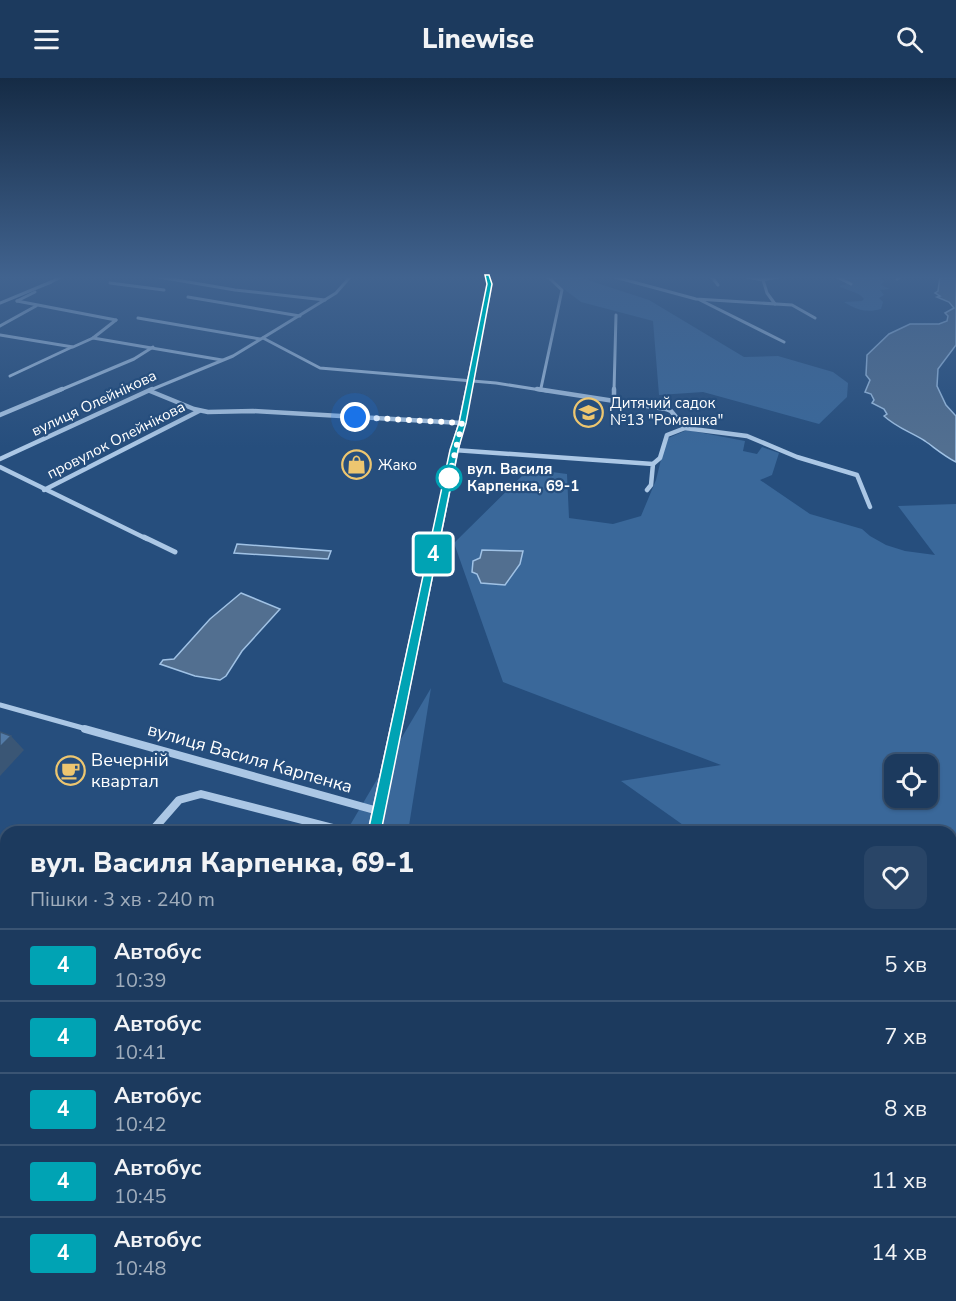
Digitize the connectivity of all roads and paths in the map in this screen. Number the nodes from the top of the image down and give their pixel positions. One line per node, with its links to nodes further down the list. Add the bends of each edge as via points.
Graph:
1 (100, 333): 9 (street)
2 (227, 333): 10 (street)
3 (272, 333): 10 (street, вулиця Олейнікова)
4 (479, 333): 16 (street)
5 (553, 333): 17 (street)
6 (616, 333): 19 (street)
7 (766, 333): 11 (street)
8 (0, 335): 12 (street)
9 (93, 338): 12 (street); 13 (street)
10 (262, 339): 14 (street, вулиця Олейнікова); 16 (street, via 283,346 320,368)
11 (784, 342)
12 (73, 347): 15 (street)
13 (153, 347): 14 (street); 21 (street, via 134,359)
14 (222, 360): 18 (street, вулиця Олейнікова)
15 (10, 376)
16 (470, 380): 17 (street); 22 (street)
17 (541, 388): 19 (street)
18 (150, 391): 20 (street); 25 (street, вулиця Олейнікова)
19 (614, 400): 23 (street, via 672,411)
20 (199, 410): 22 (street); 28 (street, провулок Олейнікова)
21 (0, 415)
22 (462, 423): 24 (street)
23 (685, 428): 26 (street, via 666,435 660,458); 30 (street, via 747,436 797,457 847,470 857,475)
24 (454, 450): 26 (street); 33 (street)
25 (0, 459)
26 (653, 464): 29 (street)
27 (0, 467): 28 (street, провулок Олейнікова)
28 (44, 490): 31 (street, провулок Олейнікова)
29 (647, 490)
30 (870, 507)
31 (175, 552)
32 (0, 705): 33 (street, вулиця Василя Карпенка)
33 (379, 811): 36 (street)
34 (156, 826): 35 (street, via 174,804 193,795 209,795)
35 (325, 826)
36 (375, 826)

